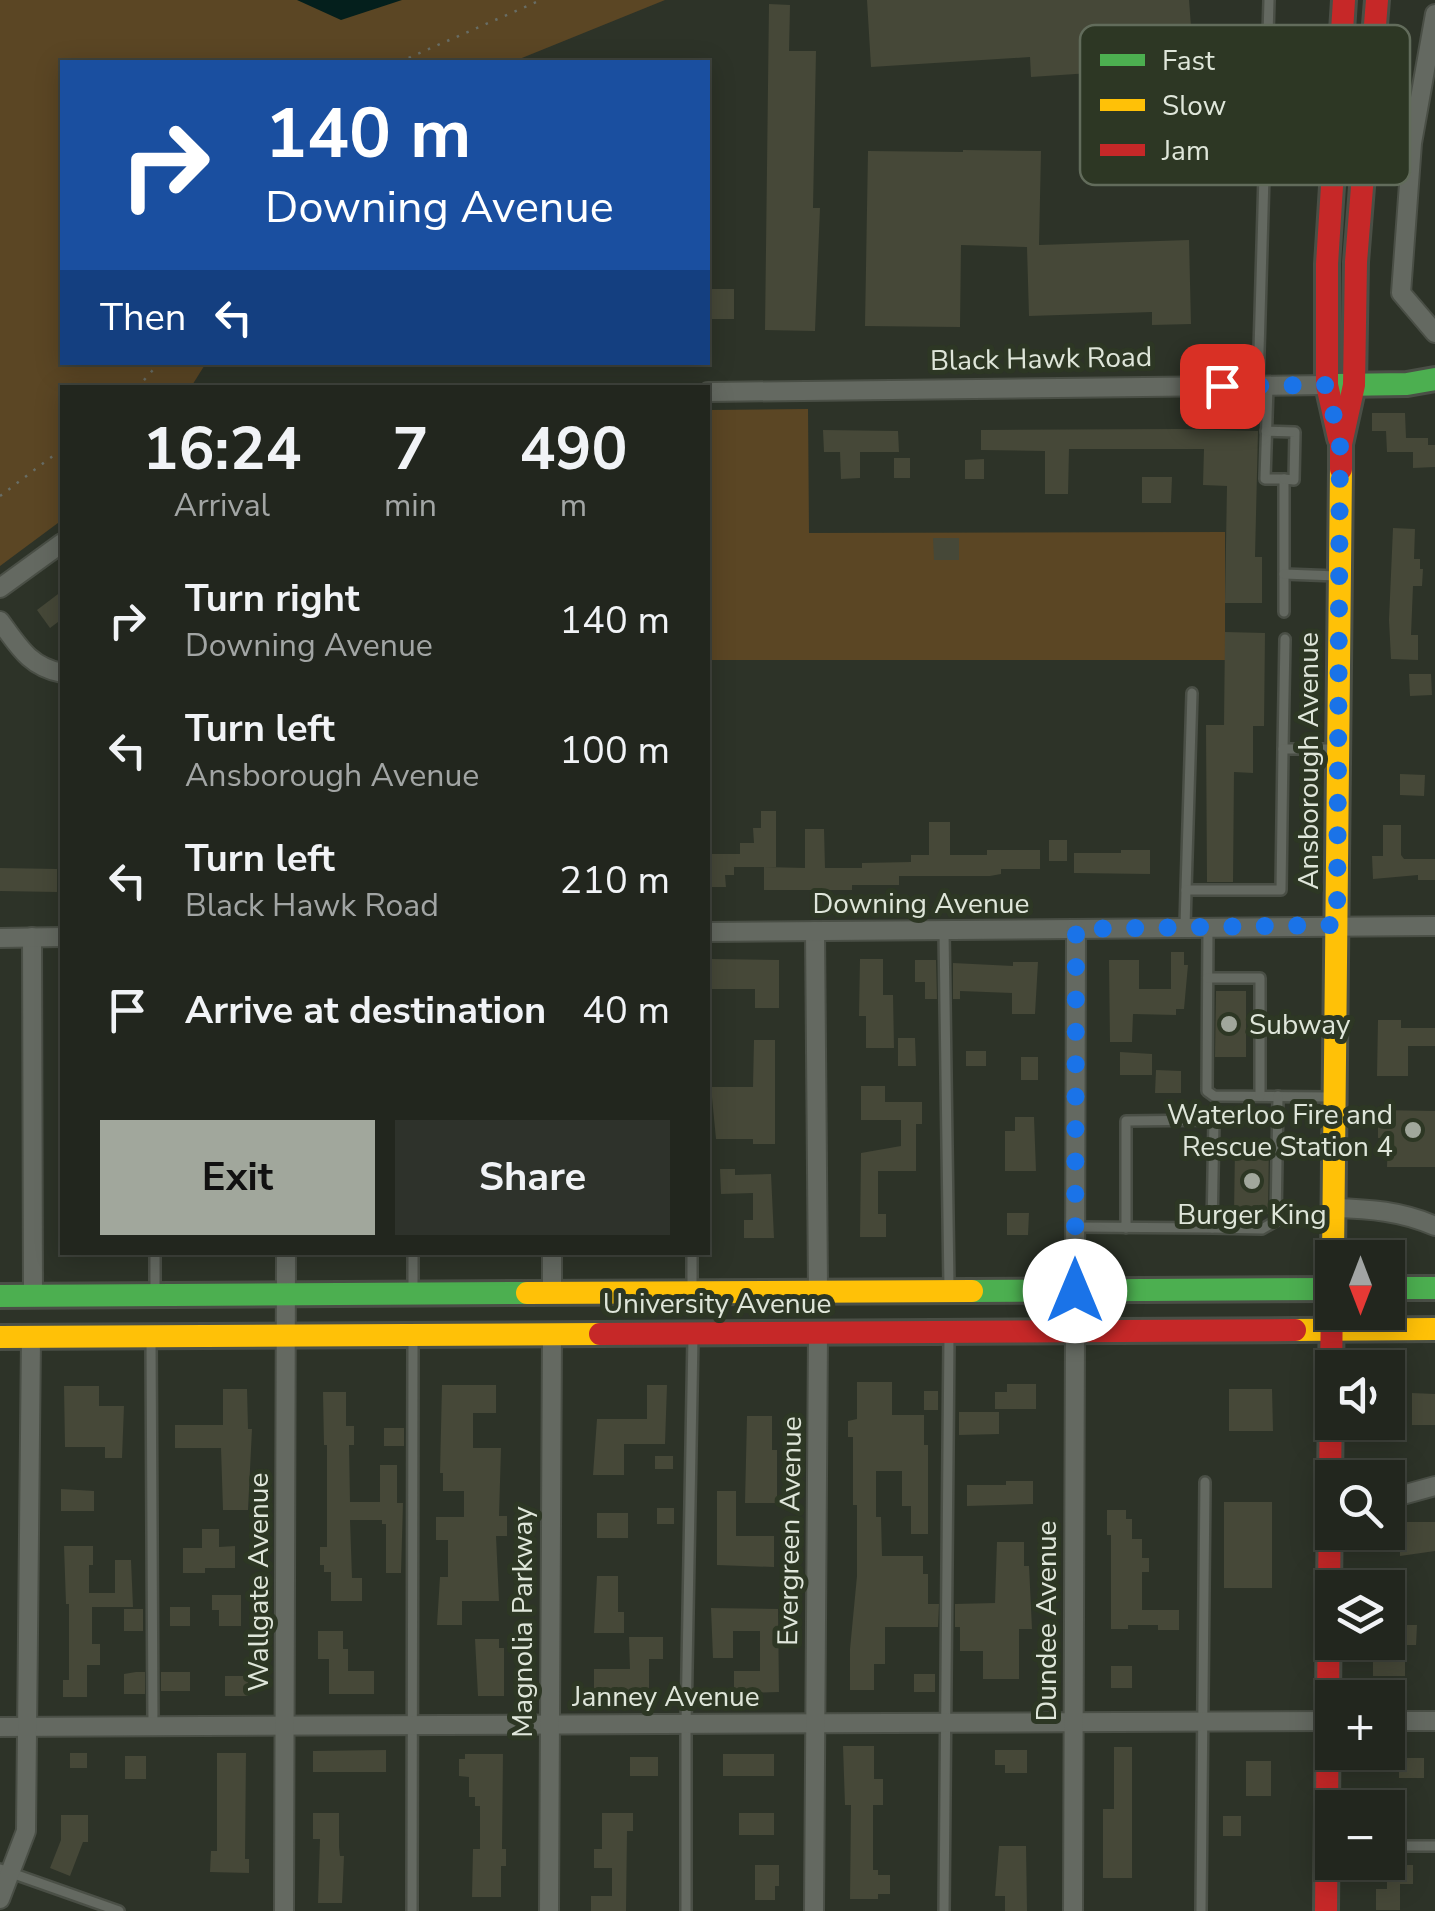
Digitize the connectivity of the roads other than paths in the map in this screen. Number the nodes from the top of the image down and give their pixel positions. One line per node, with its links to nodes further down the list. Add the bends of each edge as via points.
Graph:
1 (1269, 0): 5 (lane)
2 (1344, 0): 6 (main road, Ansborough Avenue)
3 (1377, 0): 7 (main road, Ansborough Avenue)
4 (1435, 14): 8 (street)
5 (1269, 25)
6 (1342, 25)
7 (1375, 25)
8 (1410, 169)
9 (1266, 185): 17 (lane)
10 (1332, 185): 15 (main road, Ansborough Avenue)
11 (1362, 185): 16 (main road, Ansborough Avenue)
12 (1409, 185): 13 (street, via 1401,292)
13 (1435, 333)
14 (1435, 379): 16 (main road, Black Hawk Road)
15 (1327, 385): 16 (main road, Black Hawk Road); 17 (street, Black Hawk Road); 20 (main road, Ansborough Avenue)
16 (1354, 385): 20 (main road, Ansborough Avenue)
17 (1263, 386): 18 (street, Black Hawk Road); 19 (lane)
18 (710, 392)
19 (1266, 431): 21 (lane, via 1265,478); 21 (lane, via 1295,432 1294,480)
20 (1340, 444): 24 (main road, Ansborough Avenue)
21 (1284, 480): 23 (lane)
22 (60, 544): 25 (street)
23 (1284, 574): 24 (lane); 26 (lane)
24 (1340, 576): 32 (main road, Ansborough Avenue)
25 (0, 588)
26 (1284, 612)
27 (0, 622): 29 (street, via 27,658)
28 (1285, 638): 31 (lane)
29 (60, 673)
30 (1192, 693): 33 (lane)
31 (1283, 750): 32 (lane); 33 (lane, via 1281,890)
32 (1338, 750): 34 (main road, Ansborough Avenue)
33 (1186, 890): 36 (lane)
34 (1337, 925): 35 (street, Downing Avenue); 37 (street, Downing Avenue); 49 (main road, Ansborough Avenue)
35 (1435, 926)
36 (1185, 927): 37 (street, Downing Avenue); 38 (street, Downing Avenue)
37 (1208, 927): 45 (lane)
38 (1076, 929): 39 (street, Downing Avenue); 53 (street)
39 (944, 930): 40 (street, Downing Avenue); 66 (lane)
40 (814, 931): 41 (street, Downing Avenue); 65 (street)
41 (710, 932)
42 (32, 937): 43 (street); 44 (street); 71 (street)
43 (60, 937)
44 (0, 938)
45 (1208, 978): 46 (lane, via 1207,1091); 47 (lane, via 1260,978)
46 (1214, 1096): 47 (lane); 50 (lane)
47 (1260, 1096): 48 (lane)
48 (1278, 1096): 49 (lane); 55 (lane, via 1276,1221 1262,1229)
49 (1335, 1097): 51 (main road, Ansborough Avenue)
50 (1214, 1120): 54 (lane, via 1126,1120); 55 (lane)
51 (1334, 1208): 52 (street, via 1382,1210); 56 (main road, Ansborough Avenue)
52 (1435, 1226)
53 (1075, 1227): 54 (lane); 67 (street)
54 (1126, 1228): 55 (lane)
55 (1212, 1228)
56 (1333, 1240)
57 (155, 1255): 72 (lane)
58 (286, 1255): 74 (street, Wallgate Avenue)
59 (413, 1255): 73 (lane)
60 (552, 1255): 69 (street)
61 (692, 1255): 68 (lane)
62 (1315, 1286): 67 (main road, University Avenue)
63 (1405, 1288): 64 (main road)
64 (1435, 1288)
65 (818, 1290): 66 (main road, University Avenue); 68 (main road, University Avenue)
66 (949, 1291): 67 (main road, University Avenue)
67 (1075, 1291)
68 (692, 1292): 69 (main road, University Avenue)
69 (552, 1294): 73 (main road, University Avenue)
70 (0, 1296): 71 (main road, University Avenue)
71 (33, 1296): 72 (main road, University Avenue)
72 (154, 1296): 74 (main road, University Avenue)
73 (413, 1296): 74 (main road, University Avenue)
74 (286, 1297): 83 (street, Wallgate Avenue)
75 (1405, 1329): 76 (main road, University Avenue)
76 (1435, 1329)
77 (1332, 1330): 78 (main road, University Avenue); 88 (main road)
78 (1075, 1331): 80 (main road, University Avenue); 97 (street, Dundee Avenue)
79 (818, 1332): 80 (main road, University Avenue); 81 (main road, University Avenue); 99 (street, Evergreen Avenue)
80 (950, 1332): 100 (lane)
81 (693, 1333): 82 (main road, University Avenue); 102 (lane)
82 (552, 1334): 84 (main road, University Avenue); 101 (street, Magnolia Parkway)
83 (286, 1335): 84 (main road, University Avenue); 85 (main road, University Avenue); 105 (street, Wallgate Avenue)
84 (413, 1335): 103 (lane)
85 (152, 1336): 87 (main road, University Avenue); 104 (lane)
86 (0, 1337): 87 (main road, University Avenue)
87 (31, 1337): 107 (street)
88 (1331, 1460)
89 (1206, 1482): 98 (lane)
90 (1435, 1486): 91 (street)
91 (1405, 1494)
92 (1331, 1550): 93 (main road)
93 (1330, 1680)
94 (1435, 1720): 96 (street)
95 (1315, 1721): 98 (street, Janney Avenue)
96 (1405, 1721)
97 (1074, 1722): 98 (street, Janney Avenue); 100 (street, Janney Avenue); 120 (street, Dundee Avenue)
98 (1203, 1722): 121 (lane)
99 (814, 1723): 100 (street, Janney Avenue); 102 (street, Janney Avenue); 118 (street, Evergreen Avenue)
100 (946, 1723): 119 (lane)
101 (549, 1724): 102 (street, Janney Avenue); 103 (street, Janney Avenue); 116 (street, Magnolia Parkway)
102 (686, 1724): 117 (lane)
103 (413, 1725): 105 (street, Janney Avenue); 115 (lane)
104 (153, 1726): 105 (street, Janney Avenue); 107 (street, Janney Avenue)
105 (284, 1726): 114 (street, Wallgate Avenue)
106 (0, 1727): 107 (street, Janney Avenue)
107 (26, 1727): 110 (street, via 26,1831)
108 (1405, 1846): 109 (lane)
109 (1435, 1846)
110 (5, 1871): 112 (street); 113 (lane)
111 (1327, 1880): 122 (main road)
112 (0, 1899)
113 (119, 1911)
114 (284, 1911)
115 (412, 1911)
116 (549, 1911)
117 (686, 1911)
118 (814, 1911)
119 (944, 1911)
120 (1073, 1911)
121 (1201, 1911)
122 (1326, 1911)

